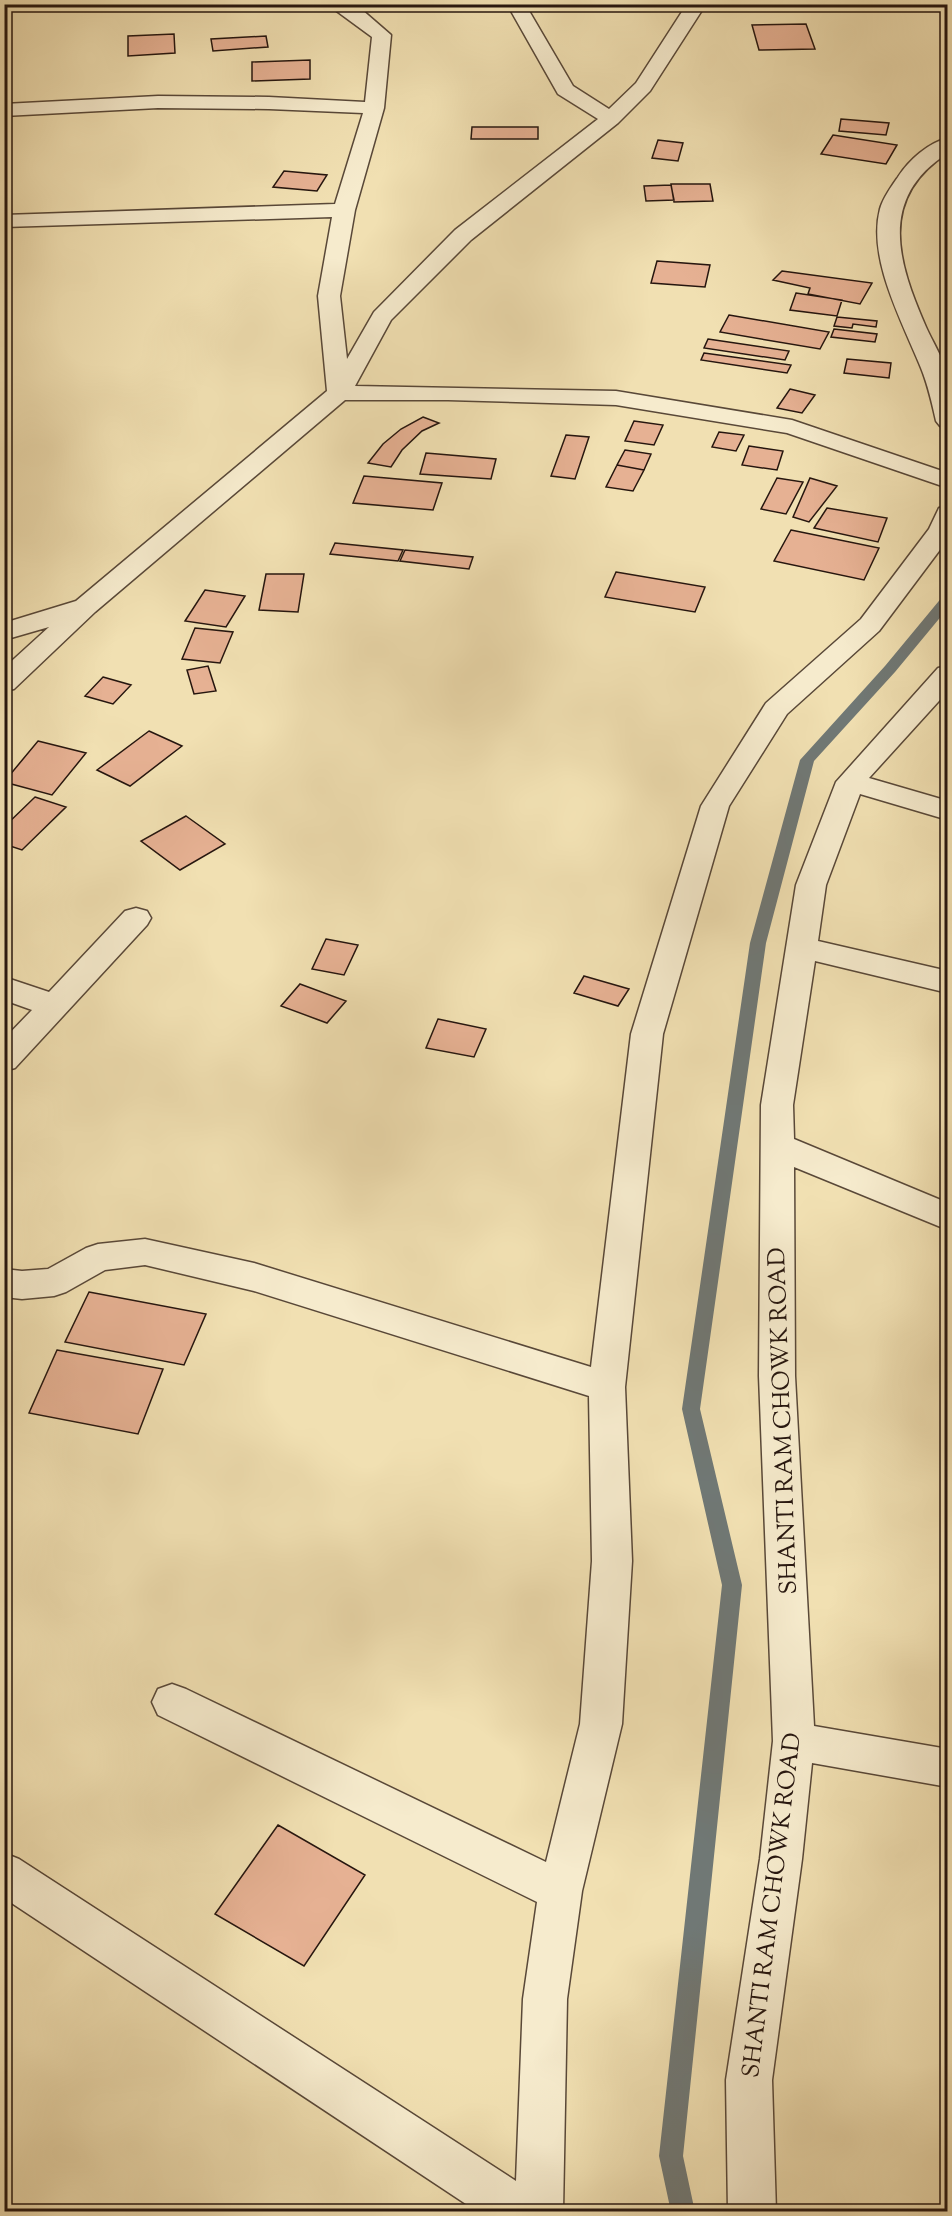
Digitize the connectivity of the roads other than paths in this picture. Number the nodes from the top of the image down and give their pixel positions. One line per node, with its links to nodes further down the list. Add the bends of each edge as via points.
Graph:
1 (336, 4): 4 (street, via 382,34)
2 (516, 4): 6 (street, via 566,90)
3 (697, 4): 6 (street, via 643,87)
4 (374, 108): 5 (street, via 158,102); 8 (street)
5 (4, 110)
6 (611, 119): 11 (street, via 463,235 382,317)
7 (948, 144): 10 (street, via 915,167 890,210 890,256 912,325)
8 (344, 210): 9 (street); 11 (street, via 329,296)
9 (4, 221)
10 (938, 358): 12 (street)
11 (339, 393): 13 (street, via 616,398 792,427); 15 (street)
12 (948, 421)
13 (948, 482)
14 (948, 513): 30 (street, via 941,530 870,625 776,708 715,806 647,1034)
15 (86, 606): 16 (street); 18 (street)
16 (4, 632)
17 (948, 675): 19 (street, SHANTI RAM CHOWK ROAD)
18 (4, 683)
19 (850, 782): 20 (street); 22 (street, SHANTI RAM CHOWK ROAD, via 812,885)
20 (948, 811)
21 (136, 918): 25 (street)
22 (802, 948): 23 (street); 27 (street, SHANTI RAM CHOWK ROAD, via 777,1106)
23 (948, 982)
24 (4, 988): 25 (street)
25 (54, 1006): 26 (street)
26 (4, 1060)
27 (777, 1146): 28 (street); 32 (street, SHANTI RAM CHOWK ROAD, via 777,1376)
28 (948, 1217)
29 (4, 1284): 30 (street, via 54,1282 98,1257 145,1252 254,1277)
30 (607, 1387): 35 (street, via 612,1562 601,1724)
31 (172, 1702): 35 (street)
32 (794, 1741): 33 (street); 38 (street, SHANTI RAM CHOWK ROAD, via 749,2080)
33 (948, 1768)
34 (4, 1873): 36 (street)
35 (560, 1891): 37 (street, via 545,1999)
36 (521, 2211)
37 (539, 2211)
38 (752, 2211)

